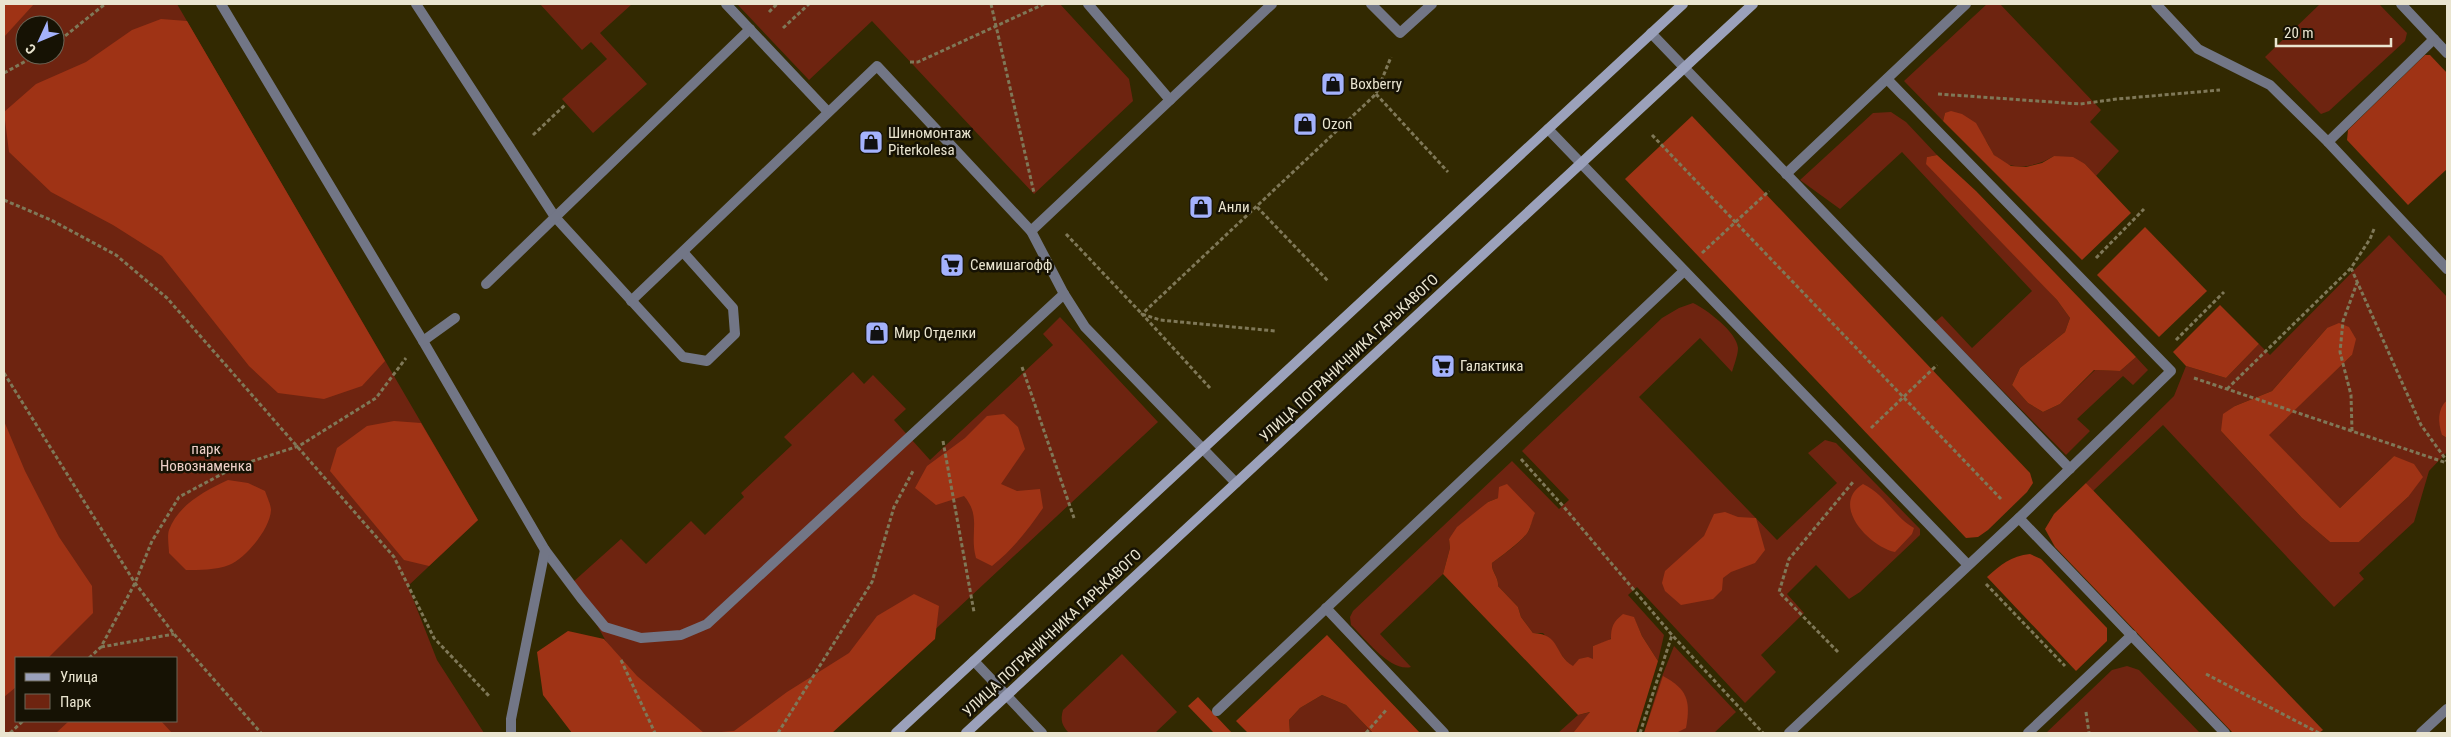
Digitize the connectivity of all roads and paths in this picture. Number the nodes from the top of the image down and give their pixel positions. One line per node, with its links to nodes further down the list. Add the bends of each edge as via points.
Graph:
1 (104, 4): 21 (path)
2 (221, 4): 67 (street)
3 (416, 4): 39 (street)
4 (726, 4): 18 (street)
5 (809, 4): 23 (path)
6 (991, 4): 17 (path)
7 (1044, 4): 17 (path)
8 (1088, 4): 33 (street)
9 (1272, 4): 33 (street)
10 (1371, 4): 20 (street)
11 (1432, 4): 20 (street)
12 (1683, 4): 19 (street)
13 (1753, 4): 27 (street, УЛИЦА ПОГРАНИЧНИКА ГАРЬКАВОГО)
14 (1966, 4): 29 (street)
15 (2156, 4): 38 (street, via 2198,49 2270,85)
16 (2401, 4): 22 (street)
17 (996, 26): 25 (path); 43 (path)
18 (750, 29): 23 (street); 48 (street)
19 (1651, 33): 27 (street); 36 (street)
20 (1400, 34): 31 (path)
21 (65, 36)
22 (2434, 39): 24 (street); 38 (street)
23 (764, 45): 35 (street)
24 (2447, 53)
25 (918, 62)
26 (19, 65): 28 (path)
27 (1683, 68): 40 (street, УЛИЦА ПОГРАНИЧНИКА ГАРЬКАВОГО); 42 (street)
28 (4, 73)
29 (1887, 79): 42 (street); 70 (street)
30 (2222, 90): 32 (path, via 2080,104)
31 (1376, 94): 41 (path); 45 (path)
32 (1949, 94)
33 (1170, 100): 47 (street)
34 (566, 104): 39 (path)
35 (828, 112): 50 (street, via 877,66); 54 (street)
36 (1548, 129): 40 (street); 82 (street)
37 (1652, 135): 49 (path)
38 (2328, 142): 56 (street)
39 (512, 155): 48 (street)
40 (1580, 164): 57 (street); 86 (street, УЛИЦА ПОГРАНИЧНИКА ГАРЬКАВОГО)
41 (1448, 172)
42 (1786, 174): 49 (path); 69 (street)
43 (1032, 186)
44 (4, 200): 81 (path, via 52,220 116,255 161,293)
45 (1257, 207): 58 (path); 64 (path)
46 (2144, 209): 51 (path)
47 (1048, 215): 50 (street); 64 (path)
48 (555, 217): 60 (street); 63 (street)
49 (1735, 222): 52 (path); 75 (path)
50 (1031, 231): 62 (street)
51 (2114, 240)
52 (1707, 248)
53 (2364, 248): 55 (path)
54 (682, 252): 63 (street); 63 (street, via 733,308 735,334 707,361 683,357)
55 (2351, 268): 59 (path); 74 (path)
56 (2447, 269)
57 (1684, 271): 80 (street); 91 (street)
58 (1329, 282)
59 (2357, 283): 78 (path, via 2343,322 2340,352 2351,395); 83 (path, via 2421,425)
60 (486, 284)
61 (2224, 292): 70 (path)
62 (1064, 294): 68 (street); 82 (street, via 1085,327)
63 (631, 301)
64 (1142, 314): 66 (path, via 1160,320); 73 (path)
65 (454, 318): 67 (street)
66 (1275, 331)
67 (424, 341): 81 (path, via 400,364 376,398); 90 (street)
68 (1013, 341): 76 (street); 88 (path)
69 (1954, 348): 75 (path); 84 (street)
70 (2158, 358): 84 (street, via 2170,371)
71 (4, 373): 92 (path)
72 (2209, 383): 74 (path)
73 (1210, 388)
74 (2228, 388): 78 (path)
75 (1903, 397): 77 (path); 87 (path)
76 (921, 426): 95 (street, via 707,624 681,635 642,638); 115 (path, via 916,464 894,507 872,582)
77 (1870, 429)
78 (2352, 431): 83 (path)
79 (942, 438): 94 (path)
80 (1504, 440): 93 (street); 97 (path)
81 (299, 446): 92 (path, via 237,466 179,497 152,541); 105 (path, via 394,557 434,638)
82 (1203, 449): 86 (street); 101 (street)
83 (2447, 462)
84 (2070, 469): 89 (street)
85 (1855, 479): 102 (path, via 1789,559 1779,592)
86 (1236, 483): 106 (street, УЛИЦА ПОГРАНИЧНИКА ГАРЬКАВОГО)
87 (2003, 501)
88 (1074, 518)
89 (2019, 518): 91 (street); 98 (street)
90 (545, 550): 95 (street); 113 (street)
91 (1968, 565): 102 (street); 104 (path)
92 (135, 583): 96 (path); 99 (path)
93 (1326, 608): 109 (street); 120 (street)
94 (974, 612)
95 (605, 627): 114 (path)
96 (174, 634): 99 (path); 112 (path)
97 (1672, 635): 121 (path); 122 (path)
98 (2132, 635): 104 (street); 125 (street)
99 (100, 647): 100 (path)
100 (90, 657)
101 (974, 661): 106 (street); 116 (street)
102 (1856, 671): 123 (street)
103 (2200, 671): 126 (path)
104 (2081, 683): 124 (street)
105 (482, 689)
106 (1006, 696): 117 (street, УЛИЦА ПОГРАНИЧНИКА ГАРЬКАВОГО); 118 (street)
107 (1392, 704): 119 (path)
108 (2447, 709): 127 (street)
109 (1217, 711)
110 (22, 722): 111 (path)
111 (10, 733)
112 (261, 733)
113 (511, 733)
114 (656, 733)
115 (778, 733)
116 (896, 733)
117 (966, 733)
118 (1042, 733)
119 (1366, 733)
120 (1444, 733)
121 (1640, 733)
122 (1764, 733)
123 (1789, 733)
124 (2028, 733)
125 (2225, 733)
126 (2319, 733)
127 (2421, 733)

